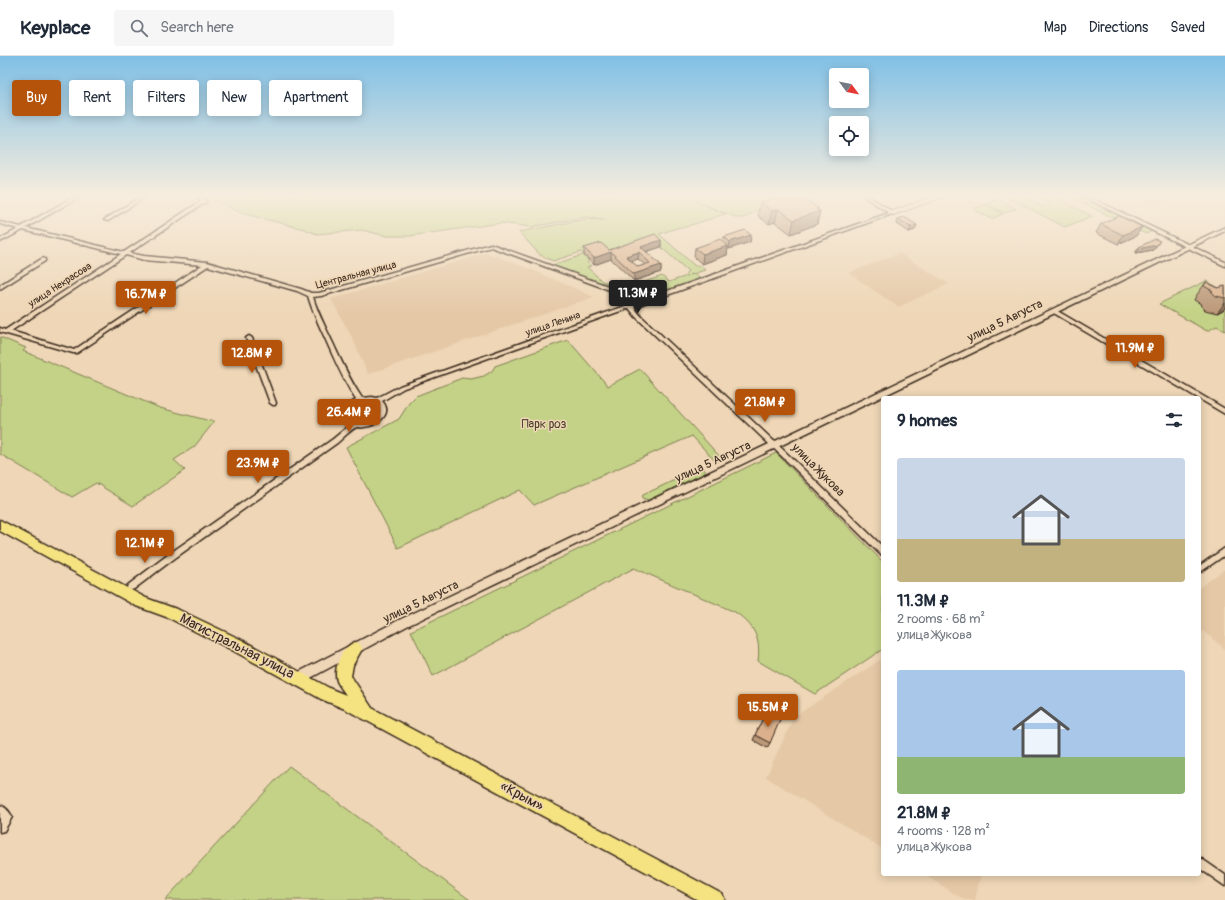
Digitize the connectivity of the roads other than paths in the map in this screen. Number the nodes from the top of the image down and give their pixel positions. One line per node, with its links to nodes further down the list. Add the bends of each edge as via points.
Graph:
1 (10, 235): 7 (street)
2 (48, 235): 9 (street, Центральная улица)
3 (153, 235): 9 (street, улица Некрасова)
4 (831, 235): 15 (street, улица Ленина)
5 (1166, 235): 8 (street)
6 (1212, 235): 8 (street, улица 5 Августа)
7 (0, 241)
8 (1188, 246): 12 (street); 16 (street, улица 5 Августа)
9 (125, 254): 11 (street, Центральная улица, via 153,260); 18 (street, улица Некрасова)
10 (43, 260): 13 (street)
11 (207, 264): 14 (street, Центральная улица); 18 (street, via 75,352)
12 (1225, 264)
13 (0, 287)
14 (310, 295): 15 (street, Центральная улица, via 354,286 491,245 628,295); 22 (street, via 330,344)
15 (631, 307): 23 (street, улица Ленина, via 402,388); 27 (street, улица Жукова)
16 (1054, 311): 20 (street); 27 (street, улица 5 Августа)
17 (0, 330): 18 (street)
18 (6, 332)
19 (249, 338): 24 (street)
20 (1198, 396)
21 (1201, 398): 25 (street)
22 (360, 401): 23 (street); 26 (street, via 348,409 346,414 349,423)
23 (377, 401): 26 (street, via 384,408 381,418 369,425)
24 (273, 403)
25 (1225, 412)
26 (355, 425): 33 (street)
27 (775, 446): 30 (street, улица Жукова); 35 (street, улица 5 Августа, via 403,623)
28 (0, 517): 33 (highway, Магистральная улица)
29 (0, 525): 34 (highway, Магистральная улица, via 141,602)
30 (881, 550)
31 (1225, 551): 32 (street)
32 (1201, 569)
33 (131, 587): 34 (highway, Магистральная улица)
34 (174, 614): 36 (highway, Магистральная улица)
35 (355, 649): 36 (street, улица 5 Августа); 38 (highway, via 347,660 344,681)
36 (299, 678): 37 (highway, «Крым»)
37 (326, 694): 38 (highway, «Крым»); 43 (highway, «Крым», via 346,708)
38 (369, 715): 44 (highway, «Крым»)
39 (0, 810): 40 (street, via 7,817)
40 (0, 827)
41 (1201, 863): 42 (street)
42 (1225, 881)
43 (704, 900)
44 (716, 900)

